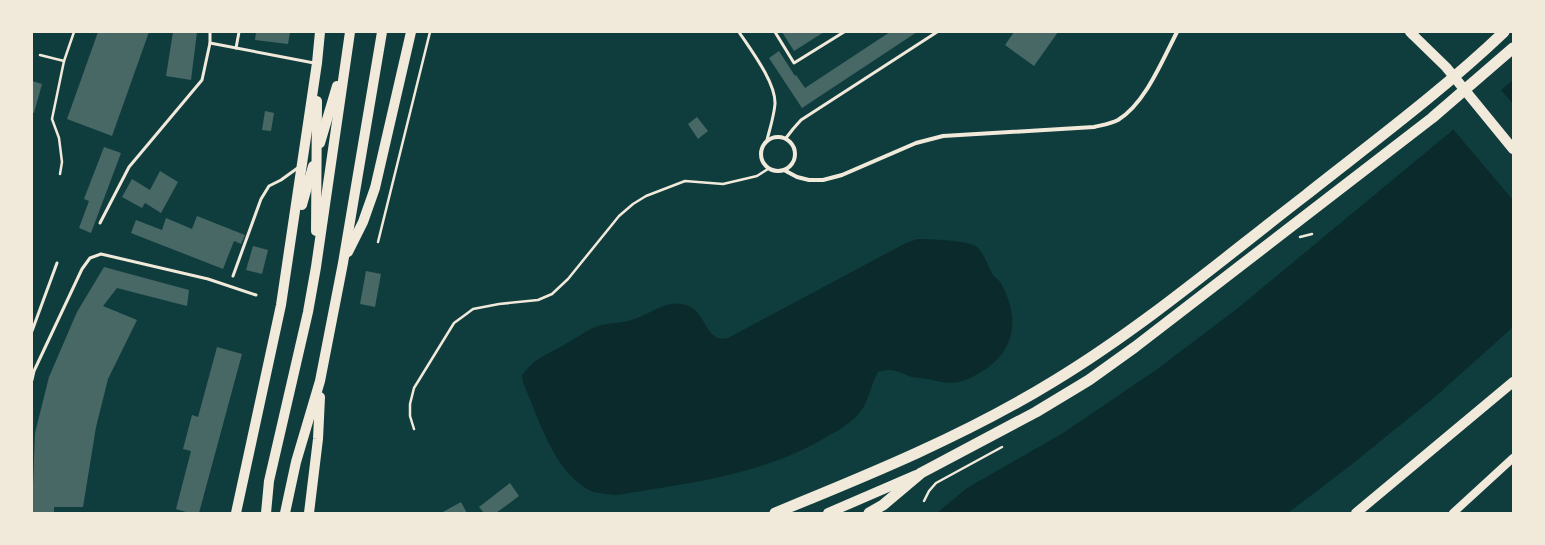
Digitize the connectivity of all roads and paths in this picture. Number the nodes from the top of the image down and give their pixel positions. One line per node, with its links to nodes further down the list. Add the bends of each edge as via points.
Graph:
1 (74, 32): 21 (path)
2 (210, 32): 16 (lane)
3 (239, 32): 17 (lane)
4 (320, 32): 22 (main road)
5 (350, 32): 19 (main road)
6 (383, 32): 35 (main road)
7 (411, 32): 35 (main road, via 375,188 363,222)
8 (430, 32): 33 (path)
9 (739, 32): 24 (lane, via 773,91 775,103)
10 (775, 32): 11 (lane, via 794,63)
11 (844, 32)
12 (937, 32): 23 (lane, via 801,120)
13 (1177, 32): 29 (street, via 1144,94 1128,113 1106,125 943,136 916,143 842,175 823,180 803,178)
14 (1504, 32): 52 (highway, via 1422,104 1209,270 1083,363 1007,408 925,450)
15 (1412, 33): 25 (main road, via 1446,67)
16 (210, 43): 17 (lane); 31 (lane, via 202,80 129,167)
17 (236, 48): 22 (lane)
18 (1513, 48): 45 (highway, via 1432,118 1135,348 1036,412)
19 (347, 51): 26 (main road); 36 (main road)
20 (40, 55): 21 (path)
21 (64, 61): 30 (path, via 52,119 59,138 62,162)
22 (317, 64): 26 (main road); 27 (main road)
23 (786, 138): 24 (street, via 776,136); 29 (street, via 794,146 795,158)
24 (767, 140): 28 (street, via 760,155)
25 (1513, 149)
26 (317, 154): 32 (main road); 36 (main road)
27 (302, 164): 32 (main road); 37 (lane, via 269,186 261,199)
28 (768, 169): 29 (street, via 779,172); 43 (path, via 757,176 723,184 685,181 646,196 619,216 568,279 552,294 538,300 474,309 459,319 454,323 414,388 410,404)
29 (784, 170)
30 (60, 174)
31 (100, 223)
32 (291, 241): 46 (main road, via 281,305)
33 (378, 242)
34 (57, 263): 39 (lane)
35 (343, 263): 41 (main road)
36 (316, 267): 49 (main road, via 308,312 268,481)
37 (233, 276)
38 (256, 294): 40 (lane, via 208,279 101,254 90,258 82,269)
39 (32, 331)
40 (32, 380)
41 (320, 381): 50 (main road, via 296,462); 51 (main road, via 318,439)
42 (1513, 382): 55 (main road)
43 (414, 429)
44 (1513, 458): 56 (main road)
45 (921, 473): 53 (main road); 54 (highway)
46 (241, 491): 47 (main road); 48 (main road)
47 (236, 513)
48 (241, 513)
49 (266, 513)
50 (285, 513)
51 (309, 513)
52 (775, 513)
53 (828, 513)
54 (870, 513)
55 (1356, 513)
56 (1453, 513)

